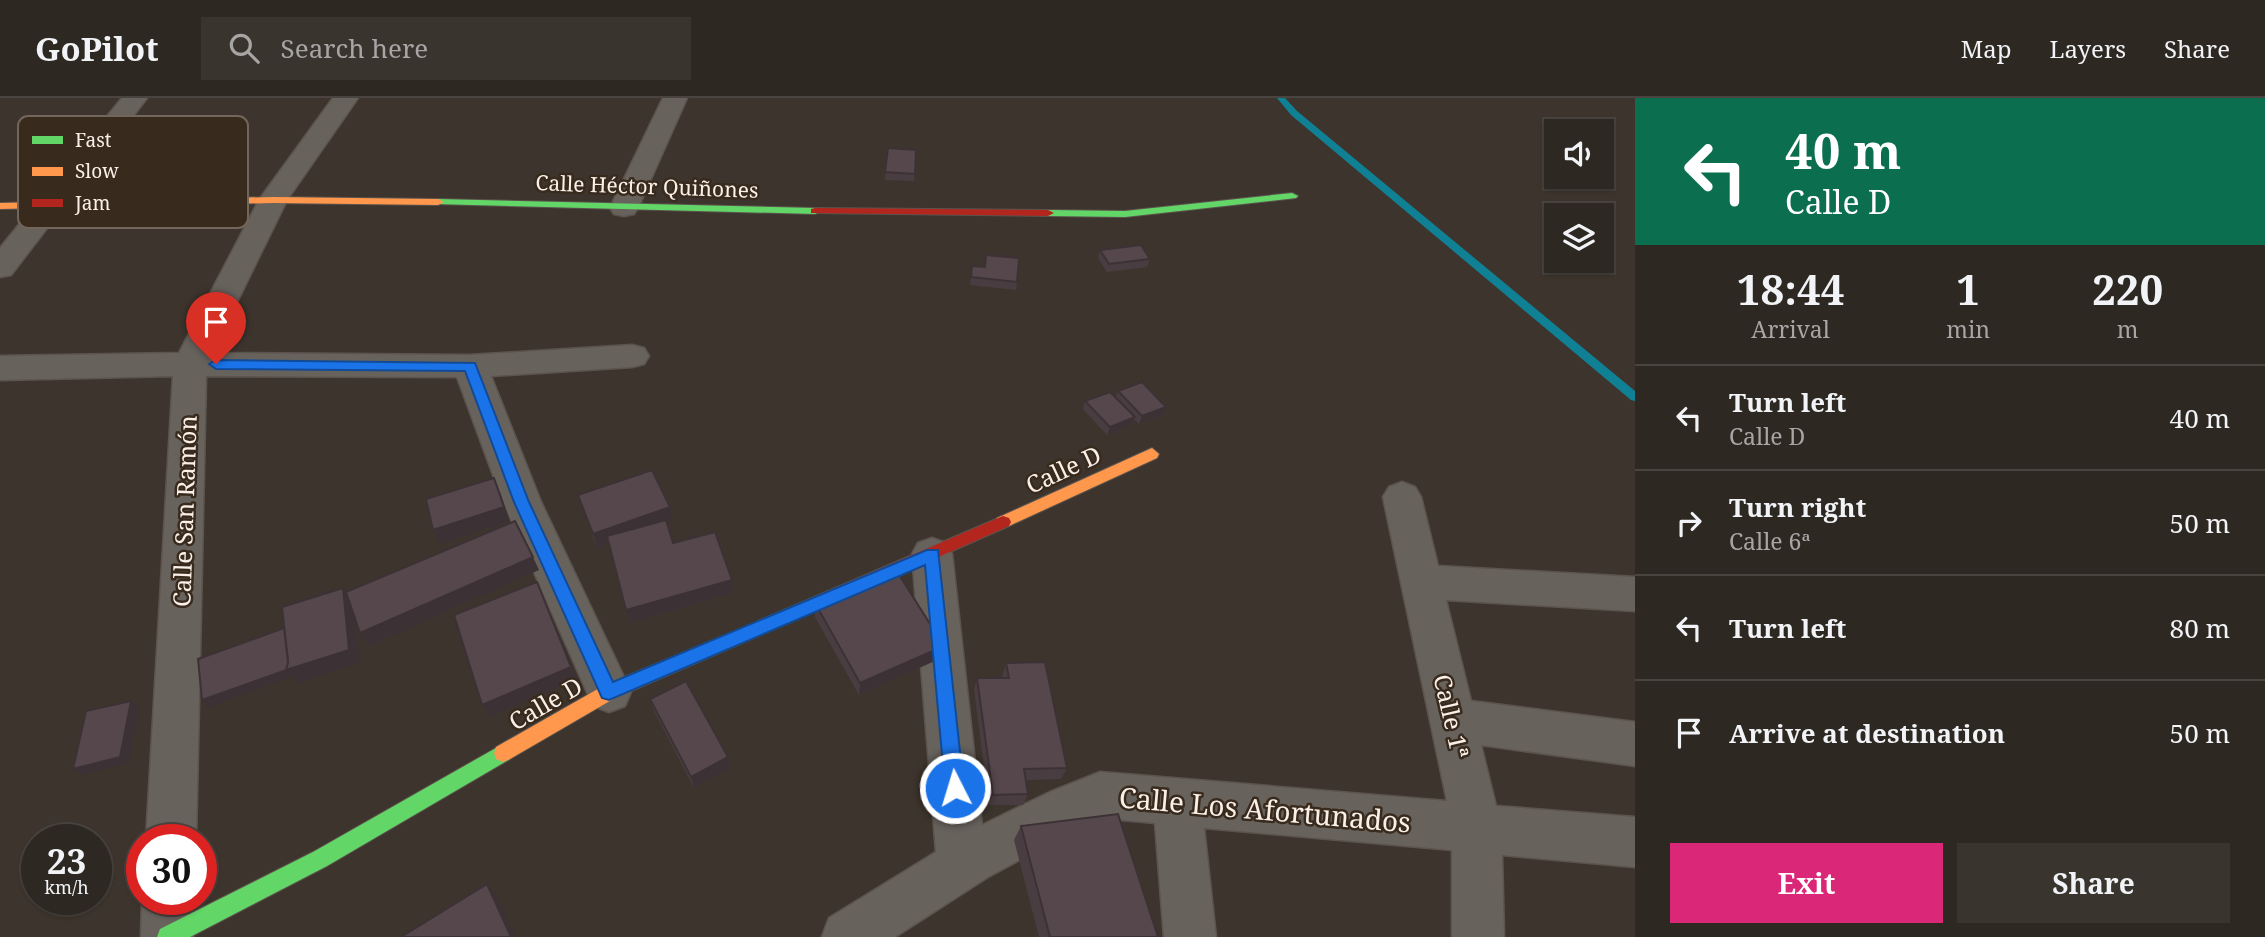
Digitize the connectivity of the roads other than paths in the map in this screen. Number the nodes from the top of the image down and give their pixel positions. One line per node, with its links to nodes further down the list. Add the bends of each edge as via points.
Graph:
1 (135, 98): 4 (street)
2 (346, 98): 6 (street, Calle San Ramón)
3 (675, 98): 10 (street)
4 (120, 116)
5 (1292, 196): 10 (street, Calle Héctor Quiñones, via 1125,214)
6 (273, 200): 7 (street, Calle Héctor Quiñones); 10 (street, Calle Héctor Quiñones); 14 (street, Calle San Ramón)
7 (248, 201)
8 (0, 206): 9 (street, Calle Héctor Quiñones)
9 (18, 206)
10 (624, 208)
11 (31, 228): 12 (street)
12 (0, 268)
13 (632, 356): 15 (street)
14 (190, 364): 15 (street); 16 (street); 26 (street, Calle San Ramón)
15 (470, 366): 22 (street, via 522,502)
16 (0, 368)
17 (1152, 454): 19 (street, Calle D)
18 (1402, 497): 20 (street, Calle 1ª)
19 (932, 554): 22 (street, Calle D); 29 (street)
20 (1421, 582): 21 (street); 23 (street, Calle 1ª)
21 (1635, 594)
22 (609, 692): 31 (street, Calle D, via 320,859)
23 (1453, 720): 24 (street); 27 (street, Calle 1ª)
24 (1635, 744)
25 (1177, 801): 27 (street, Calle Los Afortunados); 29 (street, Calle Los Afortunados, via 1100,795 1069,806); 33 (street)
26 (172, 824)
27 (1477, 827): 28 (street, Calle Los Afortunados); 34 (street, Calle 1ª)
28 (1635, 842)
29 (962, 865): 32 (street, Calle Los Afortunados)
30 (168, 915): 31 (street)
31 (167, 937)
32 (848, 937)
33 (1190, 937)
34 (1478, 937)

